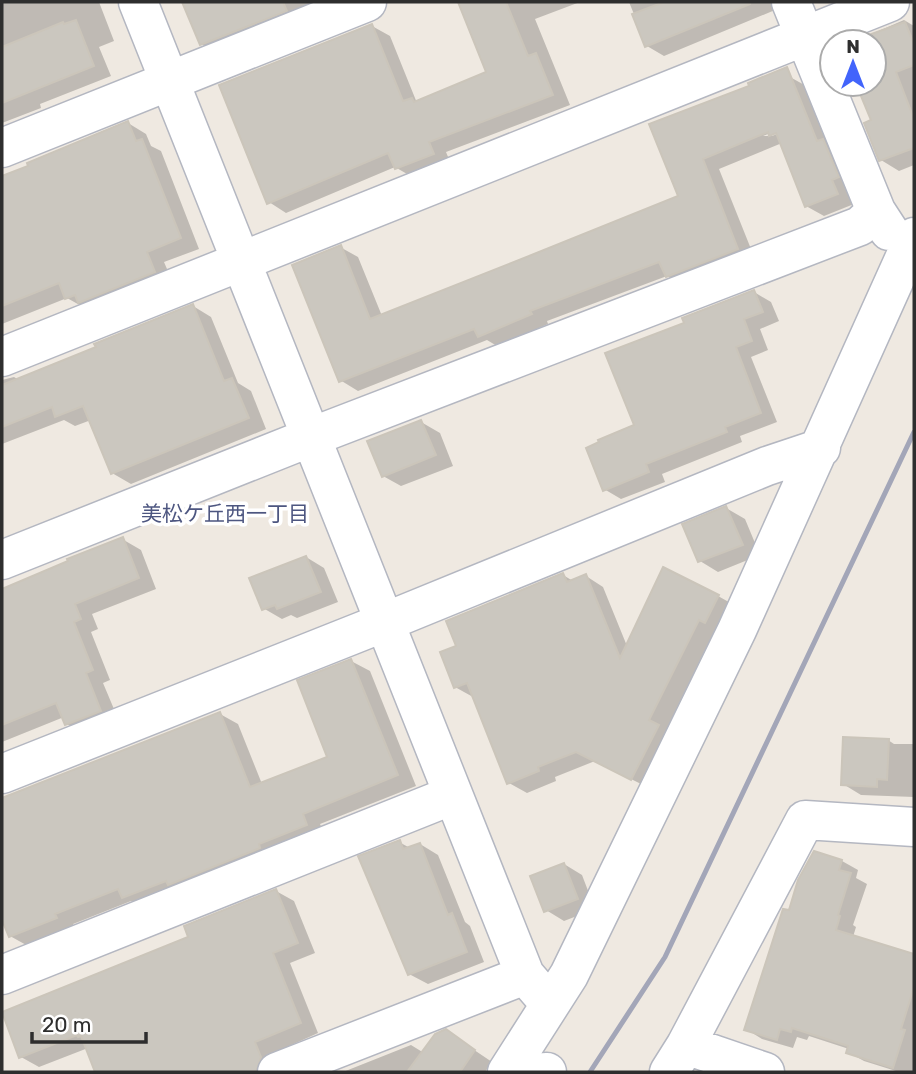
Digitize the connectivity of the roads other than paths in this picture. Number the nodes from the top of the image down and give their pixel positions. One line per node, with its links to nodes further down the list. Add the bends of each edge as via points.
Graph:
1 (138, 2): 5 (street)
2 (367, 2): 5 (street)
3 (890, 2): 4 (street)
4 (798, 19): 7 (street); 9 (street)
5 (171, 81): 6 (street); 9 (street)
6 (2, 148)
7 (876, 211): 8 (street); 11 (street, via 860,226)
8 (910, 247): 12 (street)
9 (242, 261): 10 (street); 11 (street)
10 (2, 357)
11 (312, 436): 13 (street); 14 (street)
12 (821, 448): 14 (street); 20 (street, via 569,975)
13 (2, 560)
14 (385, 622): 15 (street); 16 (street)
15 (2, 774)
16 (453, 795): 18 (street); 19 (street)
17 (914, 827): 21 (street, via 805,820)
18 (2, 975)
19 (525, 975): 20 (street); 22 (street)
20 (550, 1004): 23 (street)
21 (678, 1058): 24 (street)
22 (277, 1072)
23 (507, 1072)
24 (765, 1072)

